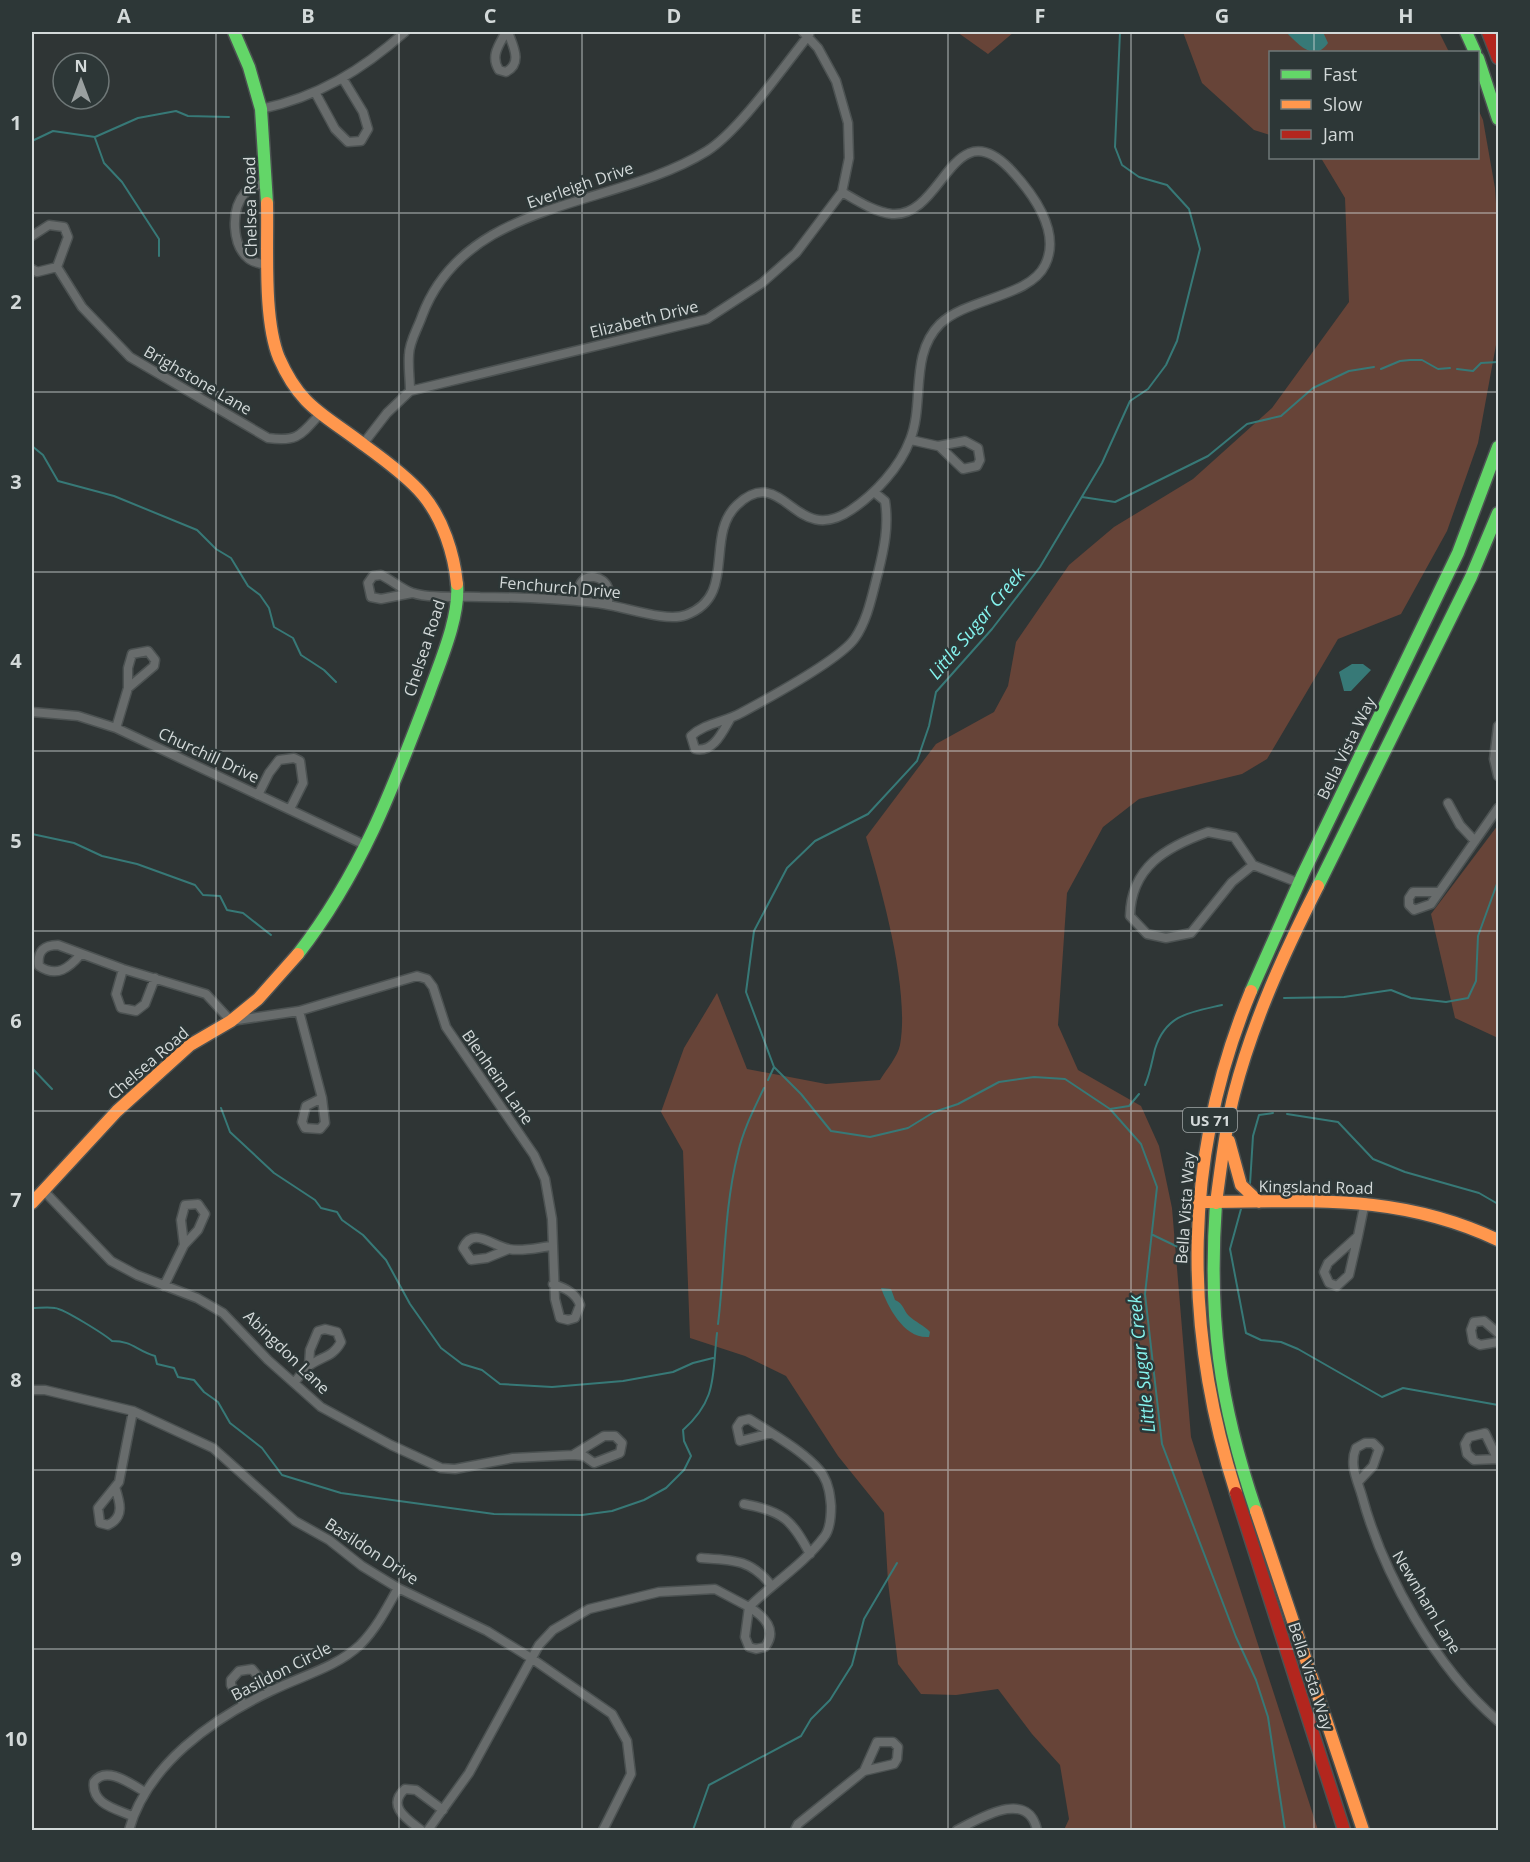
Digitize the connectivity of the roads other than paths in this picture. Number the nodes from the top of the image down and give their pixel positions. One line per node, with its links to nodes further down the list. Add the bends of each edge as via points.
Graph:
1 (234, 32): 11 (main road, Chelsea Road)
2 (405, 32): 9 (street, via 375,59)
3 (1466, 32): 6 (main road)
4 (1488, 32): 7 (main road)
5 (806, 33): 14 (street, Elizabeth Drive, via 833,74 848,123 849,158); 19 (street, Everleigh Drive, via 741,119 709,150 679,166 592,199 535,214 475,245 456,262 438,282 408,352)
6 (1475, 51)
7 (1498, 58)
8 (1479, 61): 12 (main road)
9 (343, 79): 10 (street); 10 (street, via 363,112 368,129 361,141 348,142 335,129)
10 (316, 94): 11 (street)
11 (261, 109): 13 (main road, Chelsea Road)
12 (1498, 119)
13 (266, 182): 16 (main road, Chelsea Road); 16 (street, via 246,192 238,204 235,227 239,247 251,261)
14 (842, 192): 19 (street, Elizabeth Drive, via 796,253 762,283 707,319); 21 (street, Fenchurch Drive, via 893,214 910,209 929,195 962,156 976,150 991,153 1019,179 1047,222 1050,241 1046,264 1035,280 961,310 940,324 926,346)
15 (32, 236): 17 (street, via 49,225 64,227 68,237)
16 (268, 265): 20 (main road, Chelsea Road, via 271,327 279,357 298,392)
17 (57, 267): 18 (street, via 37,272); 20 (street, Brighstone Lane, via 82,307 130,357 268,438 289,441 301,435)
18 (32, 269)
19 (410, 391): 22 (street)
20 (319, 416): 22 (main road, Chelsea Road)
21 (911, 440): 23 (street); 25 (street, Fenchurch Drive)
22 (363, 444): 28 (main road, Chelsea Road, via 423,495 442,527 455,563)
23 (938, 446): 23 (street, via 963,469 977,466 980,460 978,448 965,441)
24 (1498, 447): 44 (main road, Bella Vista Way / US 71, via 1468,533)
25 (874, 492): 30 (street, Fenchurch Drive, via 844,514 818,521 804,518 776,495 748,496 732,510 724,529 718,582 701,608 684,617); 33 (street, via 885,501 886,538 866,616 854,639 827,662)
26 (1498, 513): 52 (main road, Bella Vista Way / US 71, via 1362,802 1280,961 1247,1049)
27 (412, 593): 27 (street, via 381,575 373,576 368,583 371,597); 28 (street, Fenchurch Drive)
28 (458, 597): 29 (street, Fenchurch Drive); 42 (main road, Chelsea Road, via 441,660)
29 (579, 601): 30 (street, Fenchurch Drive); 30 (street, via 580,586 594,577 608,588)
30 (608, 604)
31 (128, 688): 35 (street)
32 (32, 712): 35 (street, Churchill Drive, via 78,716)
33 (730, 719): 33 (street, via 709,748 695,749 692,736 698,730)
34 (1498, 726): 36 (street, via 1494,759)
35 (116, 729): 37 (street, Churchill Drive)
36 (1498, 776)
37 (258, 795): 40 (street, Churchill Drive); 40 (street, via 279,760 294,758 300,761 303,783)
38 (1448, 803): 41 (street, via 1460,825)
39 (1498, 808): 41 (street)
40 (290, 809): 42 (street, Churchill Drive)
41 (1476, 841): 45 (street)
42 (367, 846): 50 (main road, Chelsea Road, via 329,914 296,958)
43 (1252, 865): 43 (street, via 1234,837 1208,832 1178,843 1141,872 1130,897 1130,916 1147,934 1166,938 1191,933 1232,882); 44 (street)
44 (1299, 883): 54 (main road, Bella Vista Way / US 71, via 1250,987 1234,1031 1209,1122)
45 (1438, 892)
46 (81, 954): 46 (street, via 49,945 40,954 39,966 59,972 69,968); 47 (street)
47 (123, 969): 48 (street); 48 (street, via 116,994 121,1008 136,1011 145,1005)
48 (155, 978): 50 (street, via 206,994)
49 (299, 1011): 50 (street, Blenheim Lane); 51 (street); 62 (street, Blenheim Lane, via 402,979 427,979 463,1055 534,1155 545,1179)
50 (231, 1021): 53 (main road, Chelsea Road, via 190,1045 117,1111)
51 (322, 1098)
52 (1227, 1132): 55 (main road, Bella Vista Way / US 71); 56 (main road, via 1241,1185)
53 (44, 1191): 58 (main road, Chelsea Road); 65 (street, Abingdon Lane, via 111,1261)
54 (1199, 1202): 55 (main road, Kingsland Road); 97 (main road, Bella Vista Way / US 71, via 1198,1310 1204,1372 1217,1435)
55 (1216, 1202): 56 (main road, Kingsland Road); 98 (main road, Bella Vista Way / US 71, via 1213,1319 1235,1450)
56 (1259, 1202): 57 (main road, Kingsland Road)
57 (1365, 1202): 59 (street); 60 (main road, Kingsland Road, via 1453,1219)
58 (32, 1203)
59 (1358, 1236): 59 (street, via 1349,1275 1337,1286 1329,1283 1324,1272 1328,1263)
60 (1498, 1240)
61 (184, 1245): 61 (street, via 198,1230 205,1214 198,1204 185,1205 182,1210); 65 (street)
62 (553, 1246): 63 (street); 64 (street, Blenheim Lane)
63 (509, 1249): 63 (street, via 472,1237 463,1248 471,1260)
64 (553, 1284)
65 (164, 1286): 69 (street, Abingdon Lane, via 223,1313)
66 (1498, 1333): 67 (street, via 1484,1321 1474,1322 1471,1330 1473,1341 1480,1345)
67 (1498, 1342)
68 (309, 1365): 68 (street, via 330,1357 337,1350 341,1335 325,1329 318,1331); 69 (street)
69 (294, 1383): 73 (street, Abingdon Lane, via 321,1407 348,1423 441,1468)
70 (32, 1390): 71 (street, Basildon Drive)
71 (133, 1411): 75 (street, via 129,1441); 80 (street, Basildon Drive, via 213,1448 295,1521)
72 (771, 1433): 77 (street, via 823,1474 830,1491 831,1515 826,1535)
73 (573, 1455): 73 (street, Abingdon Lane, via 604,1436 615,1436 622,1443 620,1454 594,1463)
74 (1358, 1482): 85 (street, Newnham Lane, via 1389,1572 1450,1668)
75 (115, 1487)
76 (744, 1504): 77 (street, via 782,1514 798,1531)
77 (810, 1554): 79 (street)
78 (701, 1558): 79 (street, via 737,1560 760,1570)
79 (771, 1584): 81 (street)
80 (398, 1588): 82 (street, Basildon Drive, via 487,1631); 83 (street, Basildon Circle, via 379,1622 360,1644 339,1660)
81 (749, 1606): 81 (street, via 762,1614 771,1632 765,1647 749,1647 745,1637); 82 (street, via 715,1589 687,1589 629,1599 589,1609 570,1619 553,1630)
82 (531, 1658): 88 (street, via 502,1717); 93 (street, Basildon Drive, via 612,1714 627,1741 631,1774)
83 (270, 1691): 84 (street, Basildon Circle); 84 (street, via 252,1669 239,1671 231,1685)
84 (244, 1705): 87 (street, Basildon Circle, via 187,1743)
85 (1498, 1721)
86 (864, 1772): 94 (street)
87 (145, 1792): 89 (street, Basildon Circle); 89 (street, via 114,1776 102,1776 94,1782 94,1792 103,1803)
88 (443, 1810): 91 (street, via 416,1790 405,1789 399,1794 396,1801 400,1814); 92 (street)
89 (132, 1816): 90 (street, Basildon Circle)
90 (129, 1830)
91 (421, 1830)
92 (428, 1830)
93 (603, 1830)
94 (795, 1830)
95 (957, 1830): 96 (street, via 1006,1807 1023,1811)
96 (1037, 1830)
97 (1344, 1830)
98 (1363, 1830)

